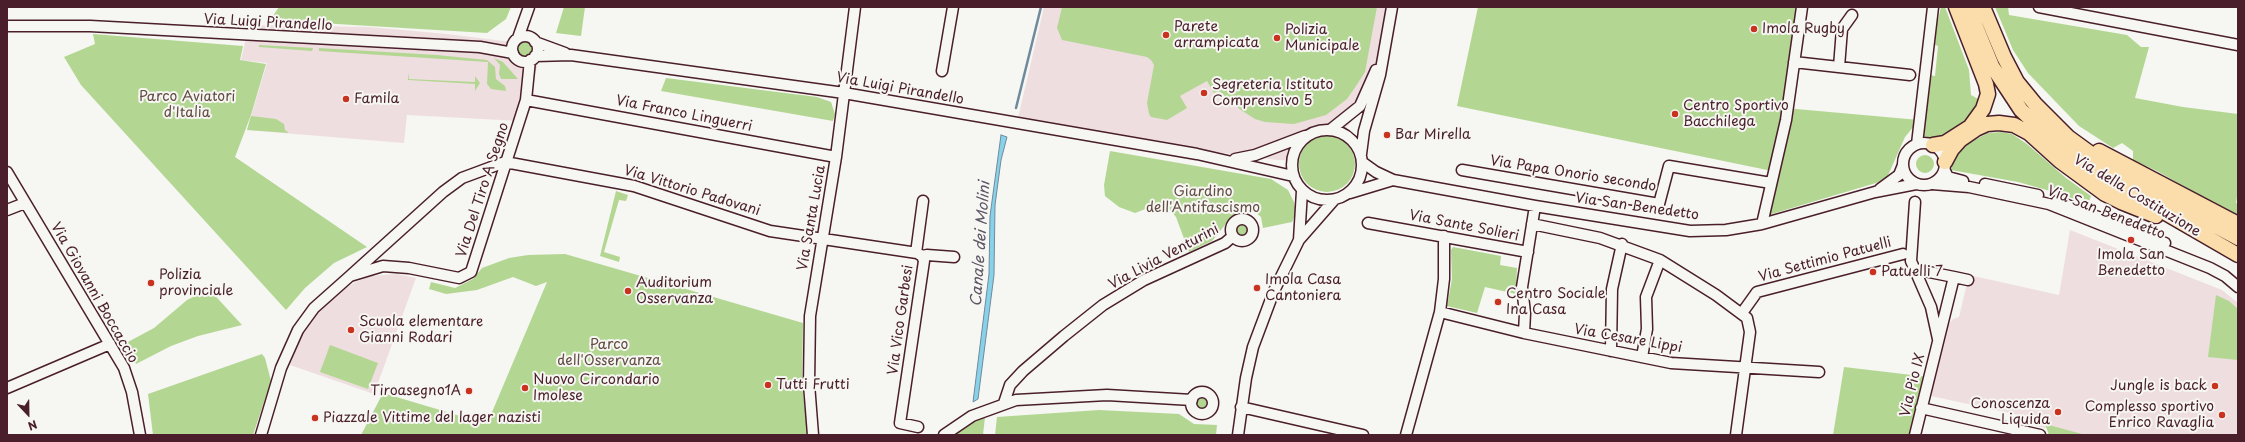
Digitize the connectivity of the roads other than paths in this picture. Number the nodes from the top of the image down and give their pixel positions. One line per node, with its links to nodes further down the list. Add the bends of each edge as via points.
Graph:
1 (855, 7): 23 (street, Via Santa Lucia)
2 (954, 7): 21 (street)
3 (1392, 7): 16 (street)
4 (1802, 7): 19 (street)
5 (1933, 7): 30 (street)
6 (1956, 7): 31 (highway, via 1988,94 1983,109 1970,127 1945,143)
7 (1970, 7): 58 (highway, Via della Costituzione, via 1992,66 2021,110 2084,166)
8 (1983, 7): 27 (highway, Via della Costituzione, via 2017,82)
9 (2039, 7): 11 (street)
10 (529, 8): 15 (street)
11 (2070, 10): 14 (street)
12 (1852, 15): 20 (street, via 1842,29)
13 (7, 26): 15 (street, Via Luigi Pirandello, via 90,26 480,47)
14 (2238, 45)
15 (521, 46): 17 (street, Via Luigi Pirandello); 18 (street, Via Luigi Pirandello); 18 (street, via 537,49); 24 (street)
16 (1384, 49): 25 (street); 26 (street)
17 (571, 55): 18 (street, Via Luigi Pirandello); 23 (street, Via Luigi Pirandello)
18 (533, 58): 24 (street, Via Del Tiro A Segno)
19 (1794, 62): 20 (street); 42 (street, via 1786,120)
20 (1839, 67): 22 (street)
21 (942, 71)
22 (1910, 75)
23 (844, 93): 32 (street, Via Santa Lucia); 34 (street, Via Luigi Pirandello)
24 (527, 96): 32 (street, Via Franco Linguerri); 35 (street, Via Del Tiro A Segno)
25 (1373, 105): 26 (street); 33 (street, via 1364,131)
26 (1360, 106): 28 (street)
27 (2052, 120): 57 (highway, via 2087,145); 62 (highway, Via della Costituzione, via 2068,137 2116,172)
28 (1330, 130): 29 (street); 33 (street, via 1349,138)
29 (1309, 135): 34 (street, Via Luigi Pirandello, via 1241,159); 40 (street, via 1297,146 1294,153 1291,168)
30 (1917, 144): 31 (street); 36 (street, Via San Benedetto, via 1907,152)
31 (1933, 145): 37 (street, Via San Benedetto, via 1942,152)
32 (836, 157): 61 (street, Via Santa Lucia)
33 (1362, 158): 41 (street, Via San Benedetto, via 1376,172); 47 (street, via 1360,179)
34 (1224, 159): 40 (street, Via Luigi Pirandello)
35 (505, 162): 61 (street, Via Vittorio Padovani, via 634,186 770,231); 72 (street, via 462,178); 72 (street, Via Del Tiro A Segno, via 471,272 459,278 409,268 383,266)
36 (1903, 165): 43 (street, via 1907,176); 46 (street, Via San Benedetto, via 1899,175)
37 (1945, 166): 44 (street, via 1937,181); 58 (highway, via 1952,149 1976,129 1987,124 2014,125 2029,133 2060,161 2105,194); 74 (street, Via San Benedetto, via 1948,177 2048,197 2210,262)
38 (1462, 170): 42 (street, Via Papa Onorio secondo, via 1659,204 1669,166)
39 (7, 172): 50 (street, Via Giovanni Boccaccio)
40 (1293, 176): 45 (street)
41 (1393, 180): 47 (street, Via San Benedetto); 52 (street, Via San Benedetto)
42 (1771, 183): 56 (street)
43 (1916, 184): 44 (street, Via San Benedetto); 46 (street, Via San Benedetto)
44 (1932, 184): 76 (street, Via San Benedetto, via 1969,187 2049,204 2210,268)
45 (1302, 192): 48 (street, via 1317,200); 63 (street)
46 (1875, 192): 56 (street, Via San Benedetto)
47 (1350, 193): 48 (street)
48 (1334, 200): 63 (street)
49 (922, 201): 67 (street)
50 (25, 202): 53 (street); 81 (street, Via Giovanni Boccaccio)
51 (1915, 202): 71 (street, Via Pio IX, via 1911,261)
52 (1535, 206): 55 (street, Via Sante Solieri); 56 (street, Via San Benedetto, via 1690,231 1726,230)
53 (7, 210)
54 (1368, 223): 60 (street, Via Sante Solieri)
55 (1532, 224): 64 (street, Via Sante Solieri); 65 (street, Via Sante Solieri)
56 (1762, 224)
57 (2238, 224)
58 (2197, 233): 68 (highway, Via della Costituzione)
59 (1233, 236): 86 (street, Via Livia Venturini, via 1225,243 1144,280 1103,305 1023,371)
60 (1444, 236): 65 (street, Via Sante Solieri); 77 (street, via 1444,279)
61 (823, 238): 67 (street, Via Vico Garbesi); 96 (street, Via Santa Lucia, via 810,316 809,384)
62 (2238, 238)
63 (1299, 240): 91 (street, via 1262,320 1253,347)
64 (1622, 244): 70 (street, Via Sante Solieri); 82 (street, via 1612,289)
65 (1528, 252): 79 (street, via 1522,287)
66 (1903, 254): 78 (street, Via Settimio Patuelli, via 1757,292)
67 (919, 255): 69 (street); 93 (street, Via Vico Garbesi, via 924,261 900,423)
68 (2238, 255)
69 (954, 257)
70 (1660, 260): 78 (street, Via Sante Solieri); 83 (street, via 1646,297 1647,329)
71 (1914, 269): 73 (street); 80 (street, Via Pio IX, via 1931,307)
72 (350, 276): 95 (street, Via Del Tiro A Segno, via 314,308 298,330 281,368)
73 (1954, 277): 75 (street); 80 (street, Via Pio IX)
74 (2238, 279)
75 (1968, 280)
76 (2238, 287)
77 (1440, 312): 79 (street, Via Cesare Lippi); 100 (street)
78 (1742, 313): 84 (street, via 1750,325)
79 (1524, 333): 82 (street, Via Cesare Lippi)
80 (1939, 343): 92 (street, Via Pio IX)
81 (110, 344): 87 (street); 94 (street, Via Giovanni Boccaccio, via 124,368 132,392)
82 (1611, 351): 83 (street, Via Cesare Lippi)
83 (1642, 357): 84 (street, Via Cesare Lippi, via 1671,363)
84 (1746, 366): 85 (street, Via Cesare Lippi); 101 (street)
85 (1819, 372)
86 (1016, 381): 88 (street); 90 (street, Via Livia Venturini, via 1010,385)
87 (7, 388)
88 (1016, 400): 89 (street, via 1107,394); 90 (street)
89 (1192, 400)
90 (1004, 403): 97 (street, via 972,416)
91 (1241, 407): 98 (street); 99 (street)
92 (1921, 408): 102 (street, Via Pio IX); 103 (street)
93 (918, 427)
94 (140, 435)
95 (261, 435)
96 (813, 435)
97 (944, 435)
98 (1238, 435)
99 (1363, 435)
100 (1406, 435)
101 (1736, 435)
102 (1916, 435)
103 (2040, 435)

